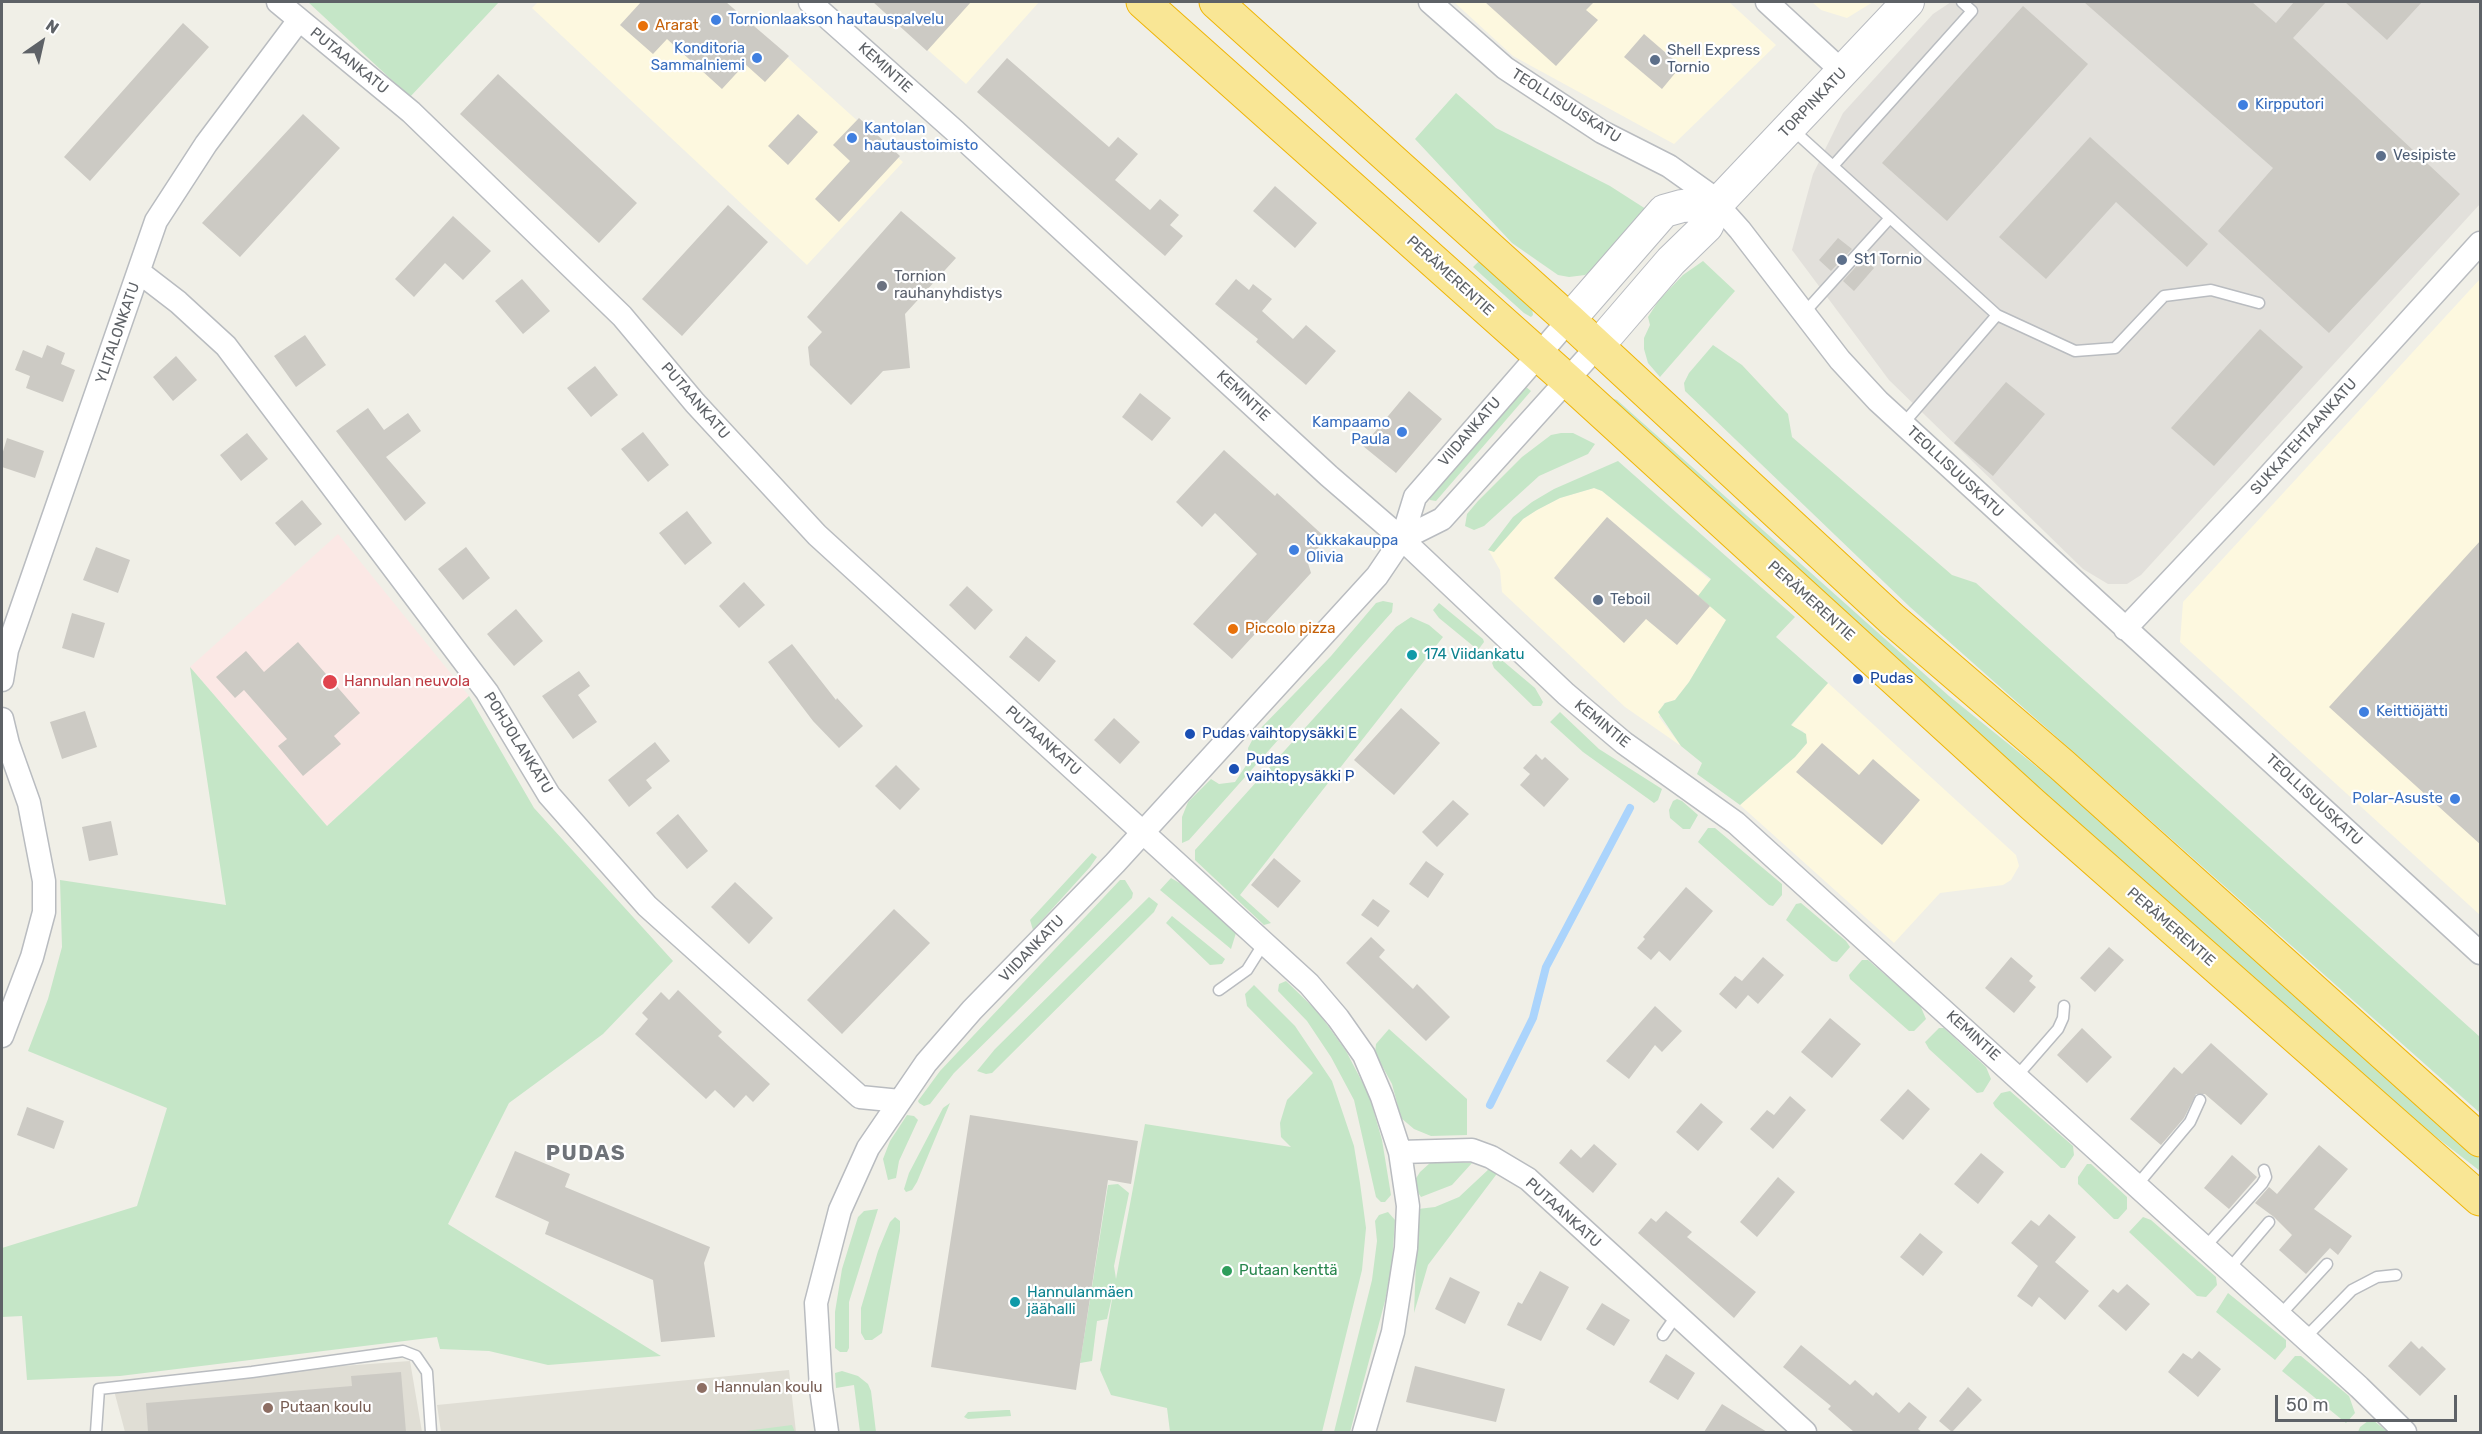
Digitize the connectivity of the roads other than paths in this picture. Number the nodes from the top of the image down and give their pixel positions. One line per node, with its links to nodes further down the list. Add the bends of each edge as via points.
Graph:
1 (278, 2): 9 (street, PUTAANKATU)
2 (810, 2): 23 (street, KEMINTIE)
3 (1143, 2): 20 (highway, PERÄMERENTIE)
4 (1216, 2): 20 (highway, PERÄMERENTIE)
5 (1430, 2): 13 (street, TEOLLISUUSKATU, via 1505,68 1602,132 1669,166)
6 (1767, 2): 10 (street)
7 (1908, 2): 10 (street, TORPINKATU)
8 (1962, 2): 12 (lane, via 1972,11)
9 (299, 20): 16 (street, YLITALONKATU, via 206,144 156,221); 27 (street, PUTAANKATU, via 411,112 622,316 695,403 817,535)
10 (1843, 72): 11 (street, TORPINKATU)
11 (1790, 127): 12 (lane); 13 (street, TORPINKATU)
12 (1833, 166): 14 (lane)
13 (1717, 204): 18 (street, TEOLLISUUSKATU); 20 (street, via 1664,211); 21 (street, TORPINKATU, via 1707,226 1671,261)
14 (1889, 219): 18 (lane); 19 (lane)
15 (2481, 243): 24 (street, SUKKATEHTAANKATU)
16 (139, 272): 25 (street, YLITALONKATU, via 7,650); 35 (street, POHJOLANKATU, via 226,346 487,692 549,795 647,906 860,1097)
17 (2259, 303): 19 (lane, via 2211,290 2164,296 2115,348 2074,351)
18 (1804, 313): 22 (street, TEOLLISUUSKATU, via 1840,360)
19 (1997, 315): 22 (lane)
20 (1554, 336): 21 (highway, PERÄMERENTIE); 21 (highway, PERÄMERENTIE); 23 (street, VIIDANKATU, via 1414,497)
21 (1583, 362): 23 (street, VIIDANKATU, via 1442,519); 36 (highway, PERÄMERENTIE, via 2062,765); 40 (highway, PERÄMERENTIE, via 2031,804)
22 (1903, 424): 24 (street, TEOLLISUUSKATU)
23 (1402, 539): 27 (street, VIIDANKATU, via 1377,576); 33 (street, KEMINTIE, via 1605,728 1736,823)
24 (2125, 629): 29 (street, TEOLLISUUSKATU)
25 (2, 680)
26 (2, 719): 32 (street, via 29,803 44,881 44,912 32,957)
27 (1143, 831): 28 (street, PUTAANKATU); 35 (street, VIIDANKATU, via 972,1010 926,1063)
28 (1264, 944): 30 (lane, via 1247,970); 37 (street, PUTAANKATU, via 1309,984 1364,1055)
29 (2481, 953)
30 (1219, 990)
31 (2064, 1006): 33 (lane, via 2058,1029)
32 (2, 1036)
33 (2017, 1076): 39 (street, KEMINTIE)
34 (2200, 1100): 39 (lane, via 2190,1122)
35 (900, 1101): 52 (street, VIIDANKATU, via 868,1148 840,1210 816,1303)
36 (2481, 1140)
37 (1400, 1152): 47 (street, PUTAANKATU, via 1472,1150 1500,1162 1528,1179); 53 (street, via 1408,1206 1406,1248 1393,1332)
38 (2264, 1170): 42 (lane, via 2262,1184)
39 (2137, 1185): 42 (street, KEMINTIE)
40 (2481, 1199)
41 (2269, 1222): 44 (lane)
42 (2205, 1247): 44 (street, KEMINTIE)
43 (2327, 1264): 46 (lane)
44 (2229, 1269): 46 (street, KEMINTIE)
45 (2397, 1275): 49 (lane, via 2377,1277 2352,1290)
46 (2280, 1315): 49 (street, KEMINTIE)
47 (1676, 1316): 48 (lane); 54 (street, PUTAANKATU)
48 (1663, 1335)
49 (2305, 1338): 55 (street, KEMINTIE)
50 (96, 1432): 51 (lane, via 99,1389 403,1351 416,1356 427,1372)
51 (431, 1432)
52 (827, 1432)
53 (1364, 1432)
54 (1805, 1432)
55 (2405, 1432)

